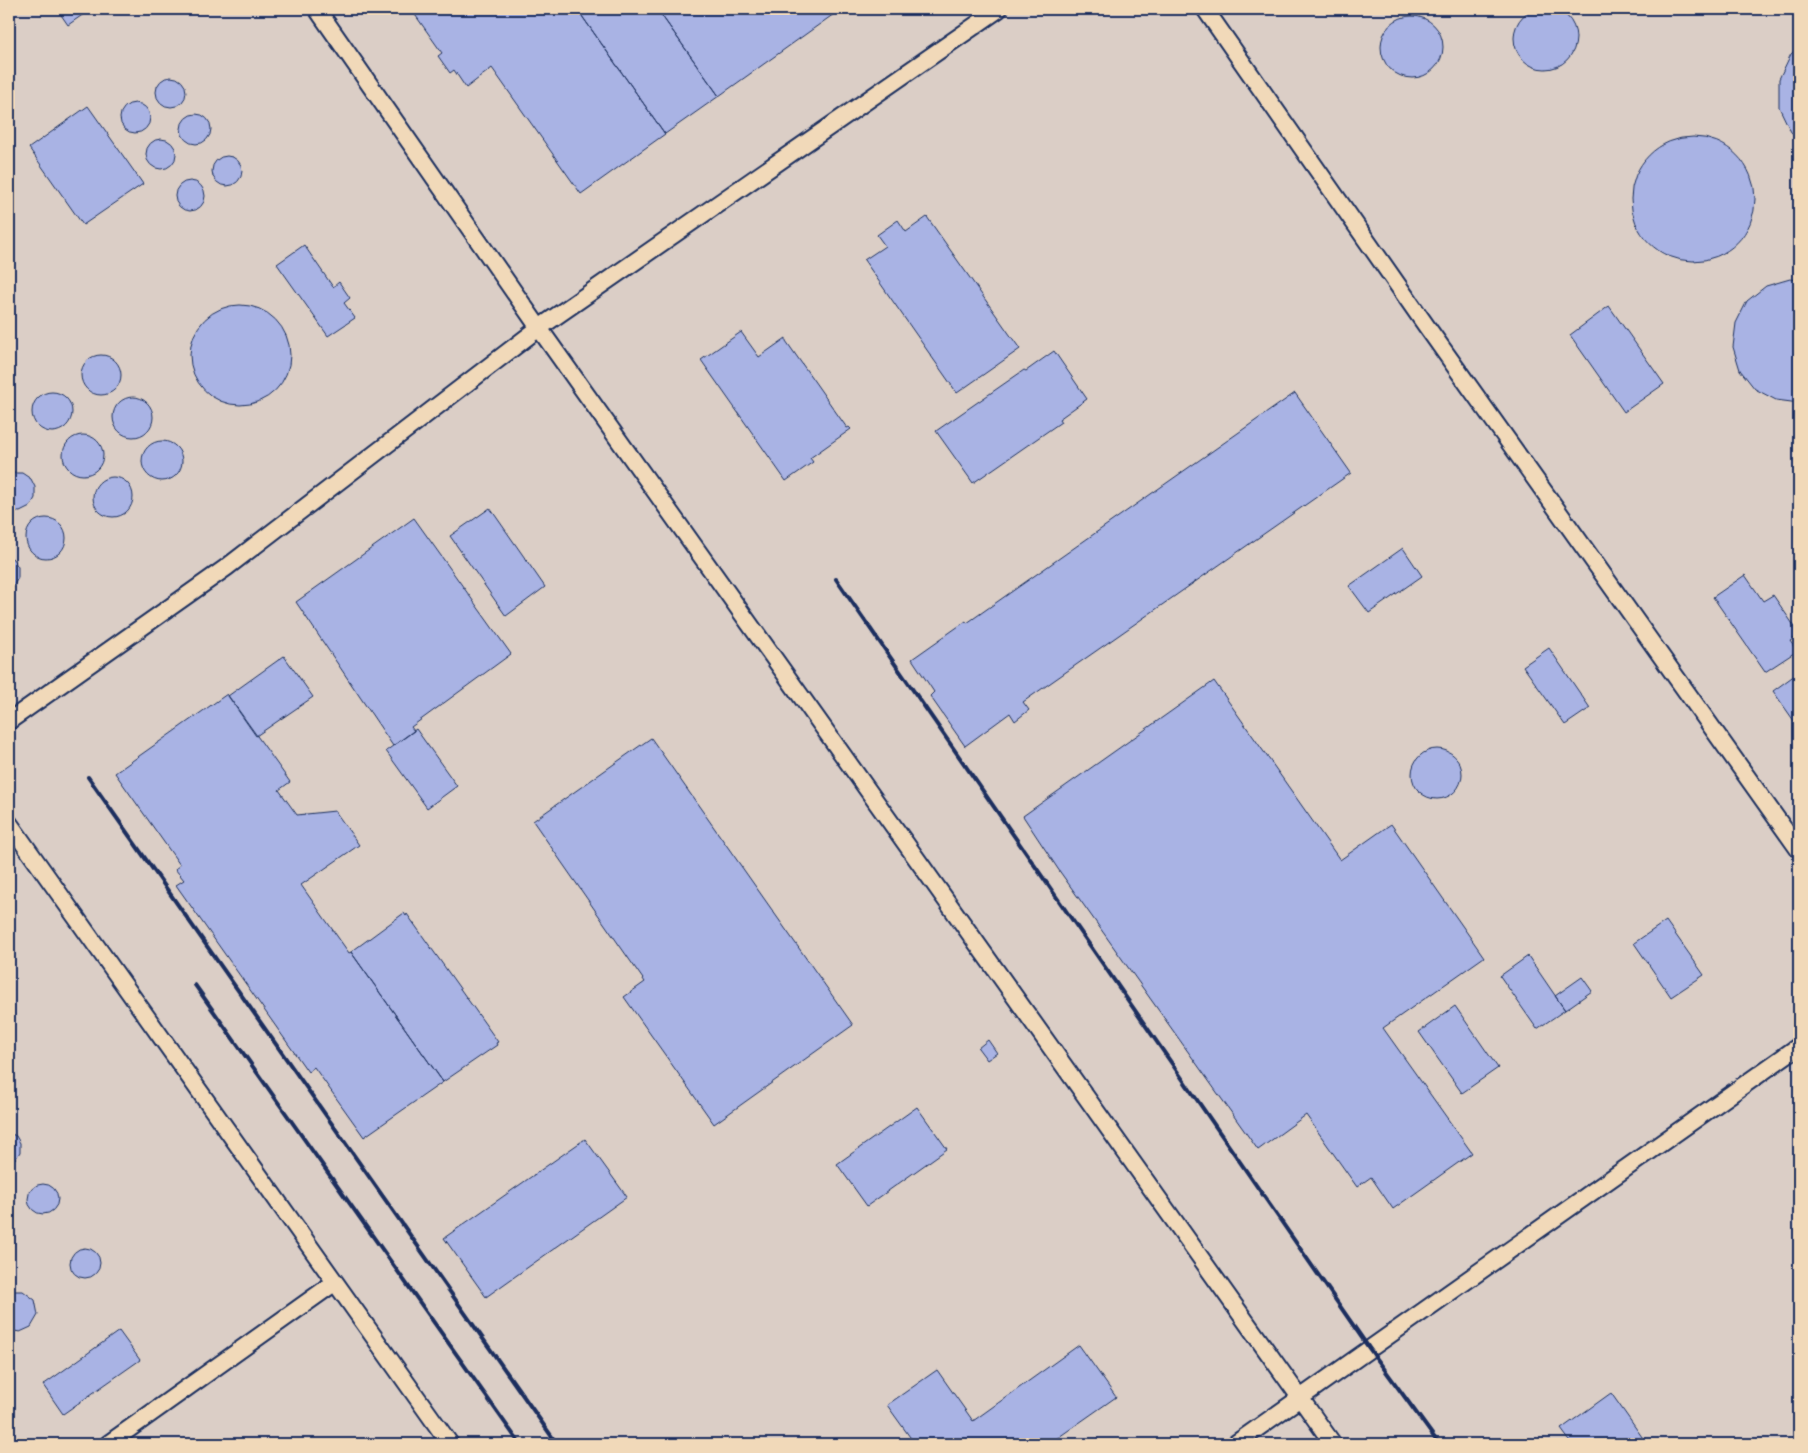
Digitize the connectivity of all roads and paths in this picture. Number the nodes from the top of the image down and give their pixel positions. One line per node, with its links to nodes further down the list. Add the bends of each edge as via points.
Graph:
1 (316, 9): 4 (lane)
2 (999, 9): 4 (lane)
3 (1205, 9): 7 (lane)
4 (539, 328): 5 (lane, via 227,567); 10 (lane)
5 (9, 721)
6 (9, 824): 9 (lane)
7 (1799, 850)
8 (1799, 1046): 10 (lane)
9 (334, 1283): 11 (lane); 12 (lane)
10 (1300, 1398): 13 (lane); 14 (lane)
11 (108, 1444)
12 (450, 1444)
13 (1234, 1444)
14 (1333, 1444)

